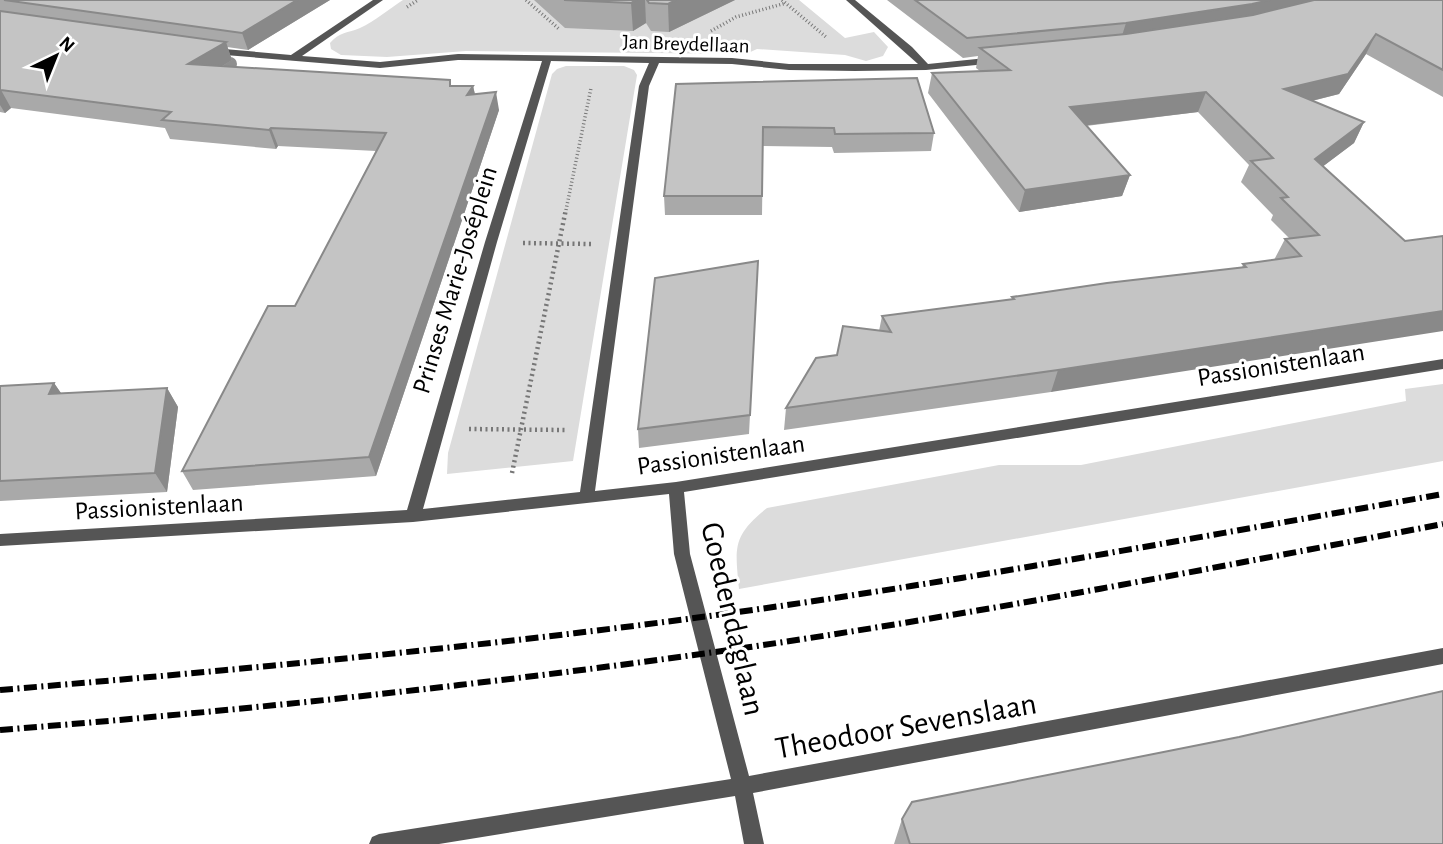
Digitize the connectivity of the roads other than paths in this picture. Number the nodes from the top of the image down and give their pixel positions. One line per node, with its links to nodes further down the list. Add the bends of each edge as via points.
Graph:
1 (379, 0): 4 (street)
2 (850, 0): 8 (street)
3 (197, 49): 4 (street, Jan Breydellaan)
4 (291, 59): 5 (street, Jan Breydellaan, via 380,65 458,57)
5 (547, 59): 7 (street, Jan Breydellaan); 12 (street, Prinses Marie-Joséplein)
6 (1006, 59): 8 (street, Jan Breydellaan)
7 (655, 60): 8 (street, Jan Breydellaan, via 789,67); 11 (street, via 644,86)
8 (926, 66)
9 (1443, 364): 10 (street, Passionistenlaan)
10 (676, 488): 11 (street, Passionistenlaan); 15 (street, Goedendaglaan, via 682,554)
11 (587, 498): 12 (street, Passionistenlaan)
12 (413, 516): 13 (street, Passionistenlaan)
13 (0, 540)
14 (1443, 656): 15 (street, Theodoor Sevenslaan)
15 (742, 786): 16 (street, Theodoor Sevenslaan); 17 (street, Goedendaglaan)
16 (379, 844)
17 (754, 844)

